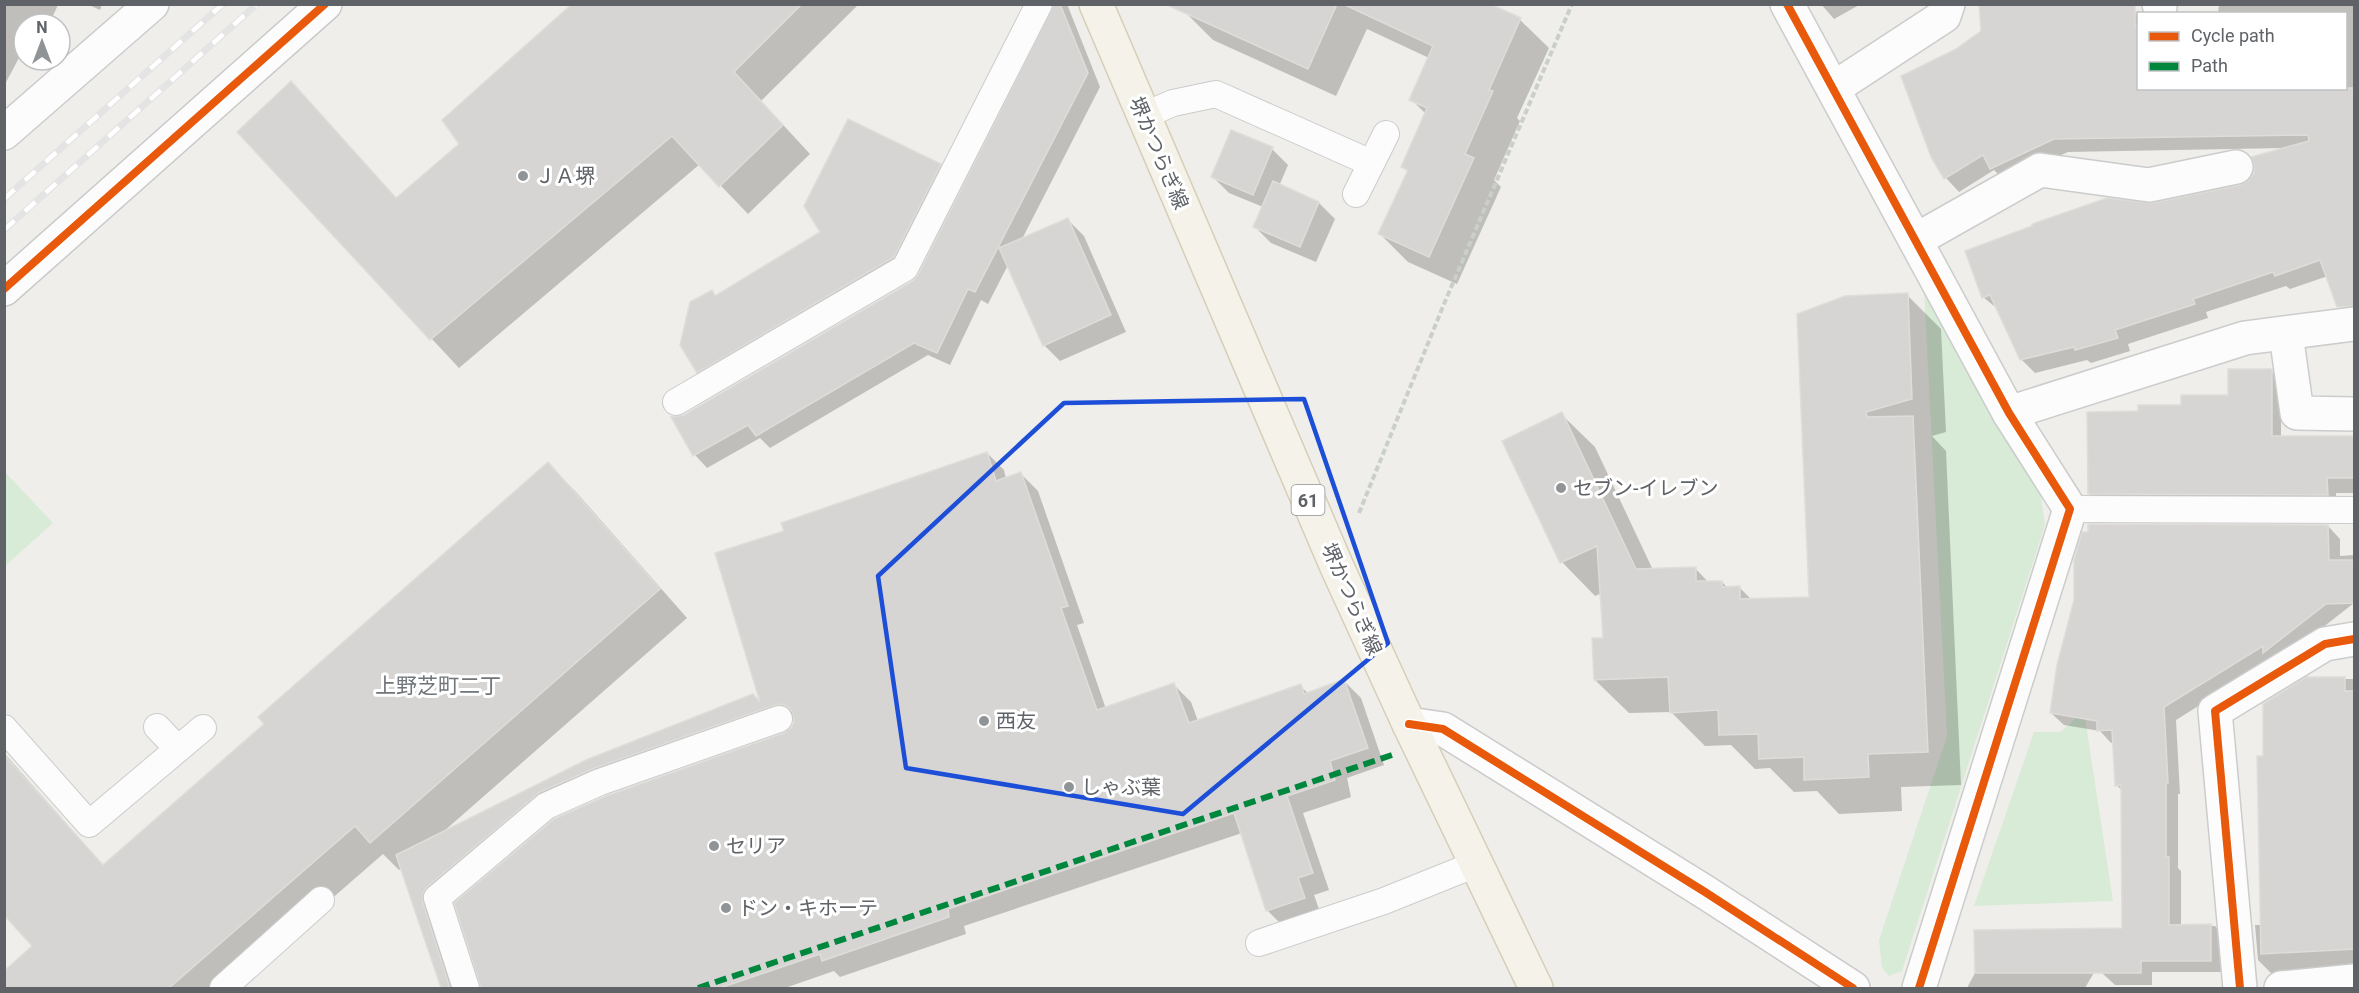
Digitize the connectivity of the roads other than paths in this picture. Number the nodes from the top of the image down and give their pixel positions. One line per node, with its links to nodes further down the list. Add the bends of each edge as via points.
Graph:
1 (152, 4): 9 (street)
2 (326, 4): 15 (street)
3 (1039, 4): 18 (lane, via 905,268)
4 (1096, 4): 8 (main road, 堺かつらぎ線 / 61)
5 (1788, 4): 7 (street)
6 (1948, 4): 7 (street, via 1944,16)
7 (1834, 88): 14 (street)
8 (1143, 116): 11 (lane, via 1173,103 1216,94); 25 (main road, 堺かつらぎ線 / 61, via 1337,567)
9 (4, 133)
10 (1386, 134): 11 (lane)
11 (1371, 163): 13 (lane)
12 (2236, 167): 14 (street, via 2149,185 2040,170)
13 (1356, 194)
14 (1916, 240): 19 (street)
15 (4, 289)
16 (2355, 324): 17 (street)
17 (2286, 334): 19 (street, via 2245,338); 20 (street, via 2297,413)
18 (676, 402)
19 (2009, 413): 21 (street)
20 (2355, 414)
21 (2070, 509): 22 (lane); 38 (street)
22 (2355, 510)
23 (2355, 639): 39 (street, via 2325,644 2215,711)
24 (779, 719): 35 (lane, via 600,782 546,806 437,898)
25 (1409, 724): 30 (main road, 堺かつらぎ線 / 61); 37 (street, via 1443,729)
26 (157, 727): 29 (lane)
27 (4, 728): 29 (lane, via 89,824)
28 (202, 728): 29 (lane)
29 (178, 749)
30 (1476, 864): 32 (lane, via 1384,901); 36 (main road, 堺かつらぎ線 / 61)
31 (321, 900): 34 (lane)
32 (1259, 943)
33 (2355, 981): 40 (street)
34 (223, 988)
35 (466, 988)
36 (1536, 988)
37 (1852, 988)
38 (1918, 988)
39 (2240, 988)
40 (2281, 988)

